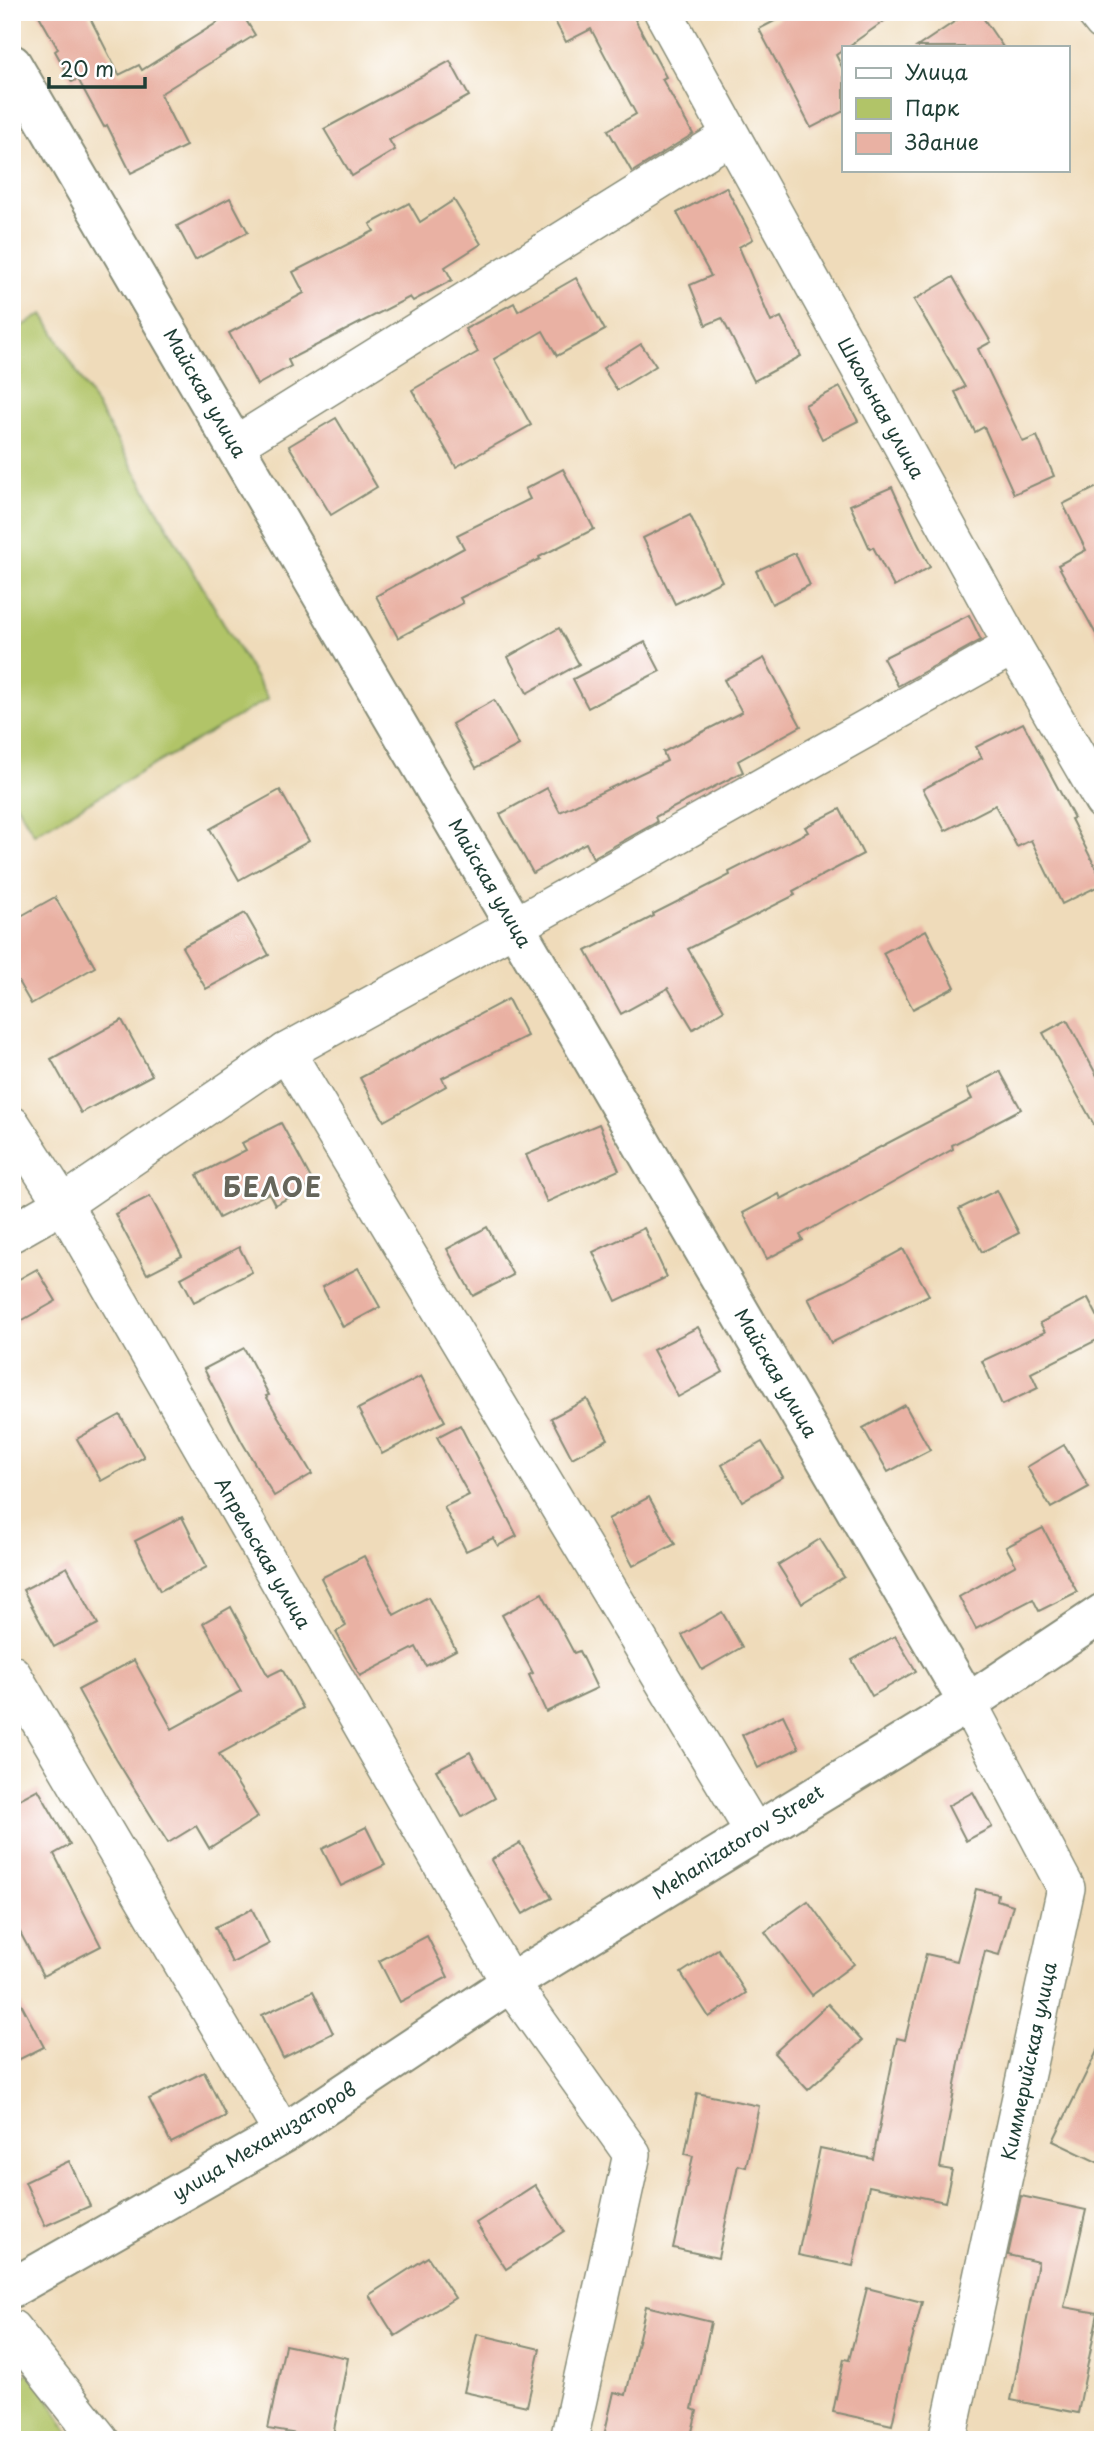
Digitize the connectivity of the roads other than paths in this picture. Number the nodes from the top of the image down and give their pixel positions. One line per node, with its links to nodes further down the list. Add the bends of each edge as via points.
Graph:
1 (663, 12): 5 (street, Школьная улица)
2 (1095, 12): 3 (street)
3 (1103, 22)
4 (12, 64): 6 (street, Майская улица)
5 (730, 136): 6 (street); 7 (street, Школьная улица)
6 (235, 445): 9 (street, Майская улица)
7 (1013, 646): 8 (street, Школьная улица); 9 (street)
8 (1103, 800)
9 (515, 926): 10 (street); 16 (street, Майская улица)
10 (286, 1052): 12 (street); 17 (street)
11 (12, 1125): 12 (street, Апрельская улица)
12 (63, 1205): 13 (street); 18 (street, Апрельская улица)
13 (12, 1233)
14 (1103, 1613): 16 (street)
15 (12, 1674): 19 (street)
16 (968, 1703): 17 (street, Mehanizatorov Street); 24 (street, Киммерийская улица, via 1066,1888)
17 (754, 1832): 18 (street, Mehanizatorov Street)
18 (510, 1983): 19 (street, улица Механизаторов); 23 (street, Апрельская улица, via 632,2154)
19 (283, 2134): 20 (street, улица Механизаторов)
20 (12, 2288)
21 (12, 2329): 22 (street)
22 (100, 2440)
23 (569, 2440)
24 (947, 2440)

